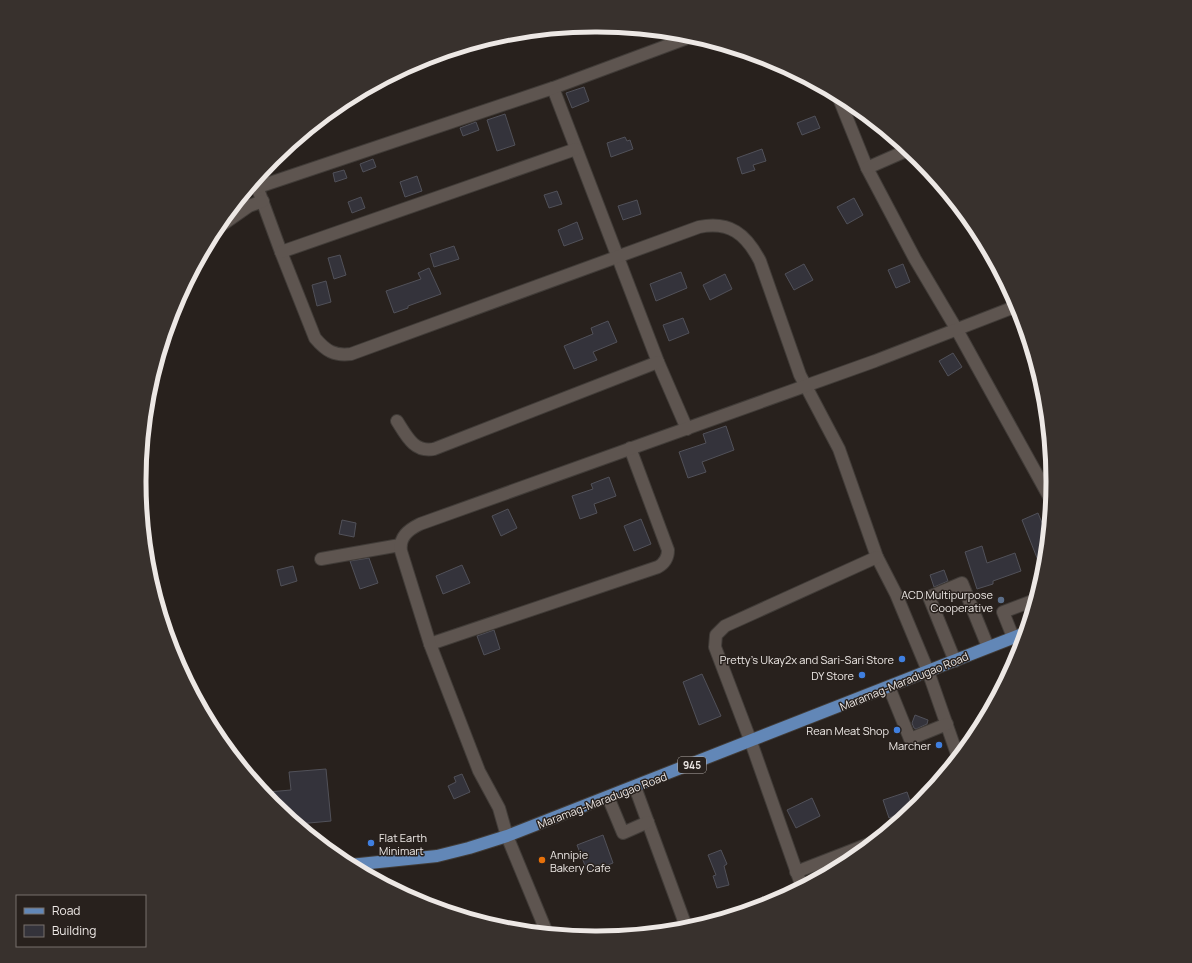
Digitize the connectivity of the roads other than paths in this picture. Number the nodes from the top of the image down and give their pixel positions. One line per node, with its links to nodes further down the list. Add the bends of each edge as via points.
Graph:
1 (678, 40): 2 (street)
2 (553, 88): 4 (street); 7 (street)
3 (842, 105): 6 (street)
4 (576, 149): 11 (street); 12 (street)
5 (902, 153): 6 (street)
6 (868, 168): 14 (street)
7 (260, 183)
8 (258, 186): 9 (street)
9 (263, 201): 10 (street, via 249,206); 11 (street)
10 (232, 218)
11 (281, 252): 12 (street, via 315,338 330,352 342,355 351,354)
12 (616, 256): 15 (street); 16 (street, via 709,225 726,227 739,233 755,250 760,261)
13 (1011, 308): 14 (street)
14 (957, 330): 16 (street); 20 (street)
15 (658, 362): 17 (street, via 434,450 420,449 409,439); 18 (street)
16 (805, 386): 18 (street); 22 (street, via 839,449)
17 (397, 421)
18 (687, 428): 19 (street)
19 (630, 448): 21 (street, via 420,524 406,534); 27 (street, via 668,550 663,564)
20 (1046, 490)
21 (400, 545): 23 (street); 27 (street)
22 (877, 557): 30 (street, via 896,594); 33 (street, via 725,626 716,635 715,647)
23 (321, 559)
24 (1029, 602): 25 (street, via 1003,612)
25 (1018, 636)
26 (1017, 639): 28 (main road, Maramag-Maradugao Road / 945)
27 (430, 644): 38 (street, via 479,771 499,808)
28 (988, 647): 29 (main road, Maramag-Maradugao Road / 945); 29 (street, via 962,583 929,597)
29 (955, 661): 30 (main road, Maramag-Maradugao Road / 945)
30 (928, 671): 31 (main road, Maramag-Maradugao Road / 945); 32 (street)
31 (889, 687): 32 (street, via 910,739); 33 (main road, Maramag-Maradugao Road / 945)
32 (947, 724): 34 (street)
33 (751, 742): 35 (main road, Maramag-Maradugao Road / 945); 41 (street)
34 (956, 751)
35 (635, 787): 36 (main road, Maramag-Maradugao Road / 945); 37 (street)
36 (608, 797): 37 (street, via 623,832); 38 (main road, Maramag-Maradugao Road / 945)
37 (648, 822): 43 (street)
38 (507, 836): 40 (main road, Maramag-Maradugao Road / 945, via 437,856); 44 (street)
39 (851, 851): 41 (street)
40 (360, 864)
41 (796, 872): 42 (street)
42 (800, 882)
43 (684, 922)
44 (545, 928)

